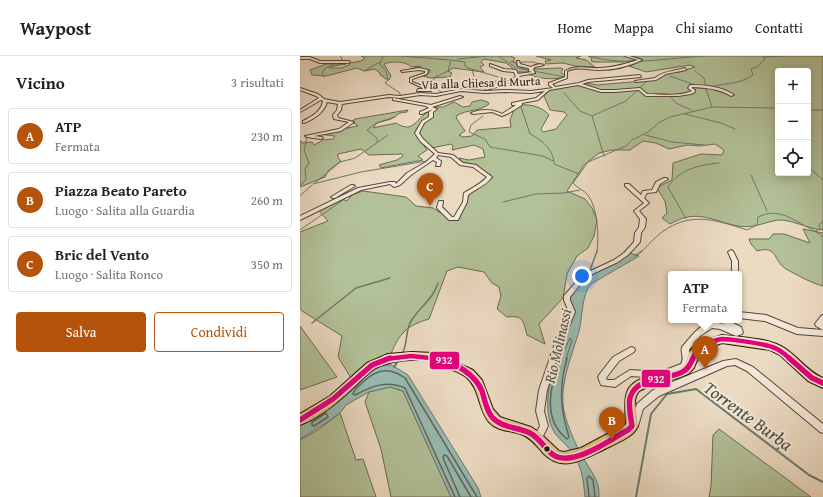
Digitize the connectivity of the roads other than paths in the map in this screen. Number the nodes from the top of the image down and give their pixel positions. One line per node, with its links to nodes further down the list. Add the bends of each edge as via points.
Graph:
1 (626, 56): 16 (street, via 641,60 624,66 600,69 572,68 566,70 566,78 550,84)
2 (300, 58): 3 (street, via 320,62)
3 (349, 62)
4 (518, 62): 10 (street)
5 (491, 65): 12 (street, via 515,71)
6 (543, 65): 10 (street, via 534,66)
7 (412, 68): 9 (street, via 416,67)
8 (685, 68): 14 (street, via 655,79 608,83)
9 (406, 70): 11 (street); 20 (street, via 428,71 411,79 414,85 430,90 419,90)
10 (530, 70): 12 (street, via 534,72)
11 (402, 71)
12 (517, 75): 19 (street, via 518,77 512,81 495,87 473,88)
13 (640, 76): 14 (street, Via alla Chiesa di Murta)
14 (604, 79): 15 (street, Via alla Chiesa di Murta)
15 (575, 85): 16 (street, Via alla Chiesa di Murta); 21 (street, via 586,85 600,91 640,89 646,95 684,96 694,91 691,86 704,85 719,88)
16 (554, 87): 18 (street, Via alla Chiesa di Murta)
17 (301, 88): 23 (street, Via alla Chiesa di Murta, via 320,96)
18 (548, 89): 19 (street, Via alla Chiesa di Murta, via 527,92); 31 (street, via 536,99 513,104 522,104 514,106 511,112)
19 (484, 92): 20 (street, Via alla Chiesa di Murta, via 463,90 436,95)
20 (418, 94): 24 (street, Via alla Chiesa di Murta)
21 (732, 95)
22 (461, 97): 27 (street)
23 (320, 99): 25 (street, Via alla Chiesa di Murta); 28 (street)
24 (372, 99): 26 (street, Via alla Chiesa di Murta); 27 (street, via 392,99)
25 (325, 101): 26 (street, Via alla Chiesa di Murta); 33 (street, via 323,109)
26 (340, 103): 34 (street, via 336,119 352,122 340,130 308,136)
27 (428, 106): 29 (street, via 432,108); 35 (street, via 435,109 417,133)
28 (300, 111)
29 (421, 113)
30 (473, 113): 31 (street, via 490,111)
31 (502, 115): 32 (street)
32 (501, 119)
33 (304, 122)
34 (321, 138)
35 (435, 156): 36 (street, via 439,161); 39 (street, via 408,174 396,186 390,183); 42 (street, via 452,156 462,164 476,167 490,177 485,183 466,194 456,219 451,219 438,206)
36 (438, 165)
37 (666, 179): 41 (street, via 657,184 654,191 645,192)
38 (627, 185): 41 (street)
39 (357, 190): 40 (street, via 354,184); 43 (street)
40 (333, 197)
41 (641, 198): 57 (street, via 647,203 636,210 643,219 637,242 626,254 584,276 567,296 572,312 555,355 543,396 540,411 544,426)
42 (442, 202)
43 (300, 218)
44 (731, 252): 45 (street, via 735,261)
45 (735, 271)
46 (742, 316): 50 (street, via 766,318 792,330)
47 (823, 318): 49 (street, via 818,324)
48 (727, 323): 52 (street, via 740,332 711,325 697,335 685,349 686,364)
49 (823, 327)
50 (823, 333)
51 (631, 350): 52 (street, via 616,359 602,377 604,383 615,384 630,373)
52 (660, 376): 53 (main road, via 686,370 695,352 722,339 776,348 795,360 812,378); 55 (main road, via 632,393)
53 (823, 383)
54 (300, 420): 57 (main road, via 334,399 364,371 379,361 394,356 426,356 435,357 474,376 494,419)
55 (631, 428): 56 (street, via 635,425 640,407 656,393 734,362 750,369); 57 (main road, via 584,452 564,458 556,456)
56 (823, 429)
57 (538, 437)

